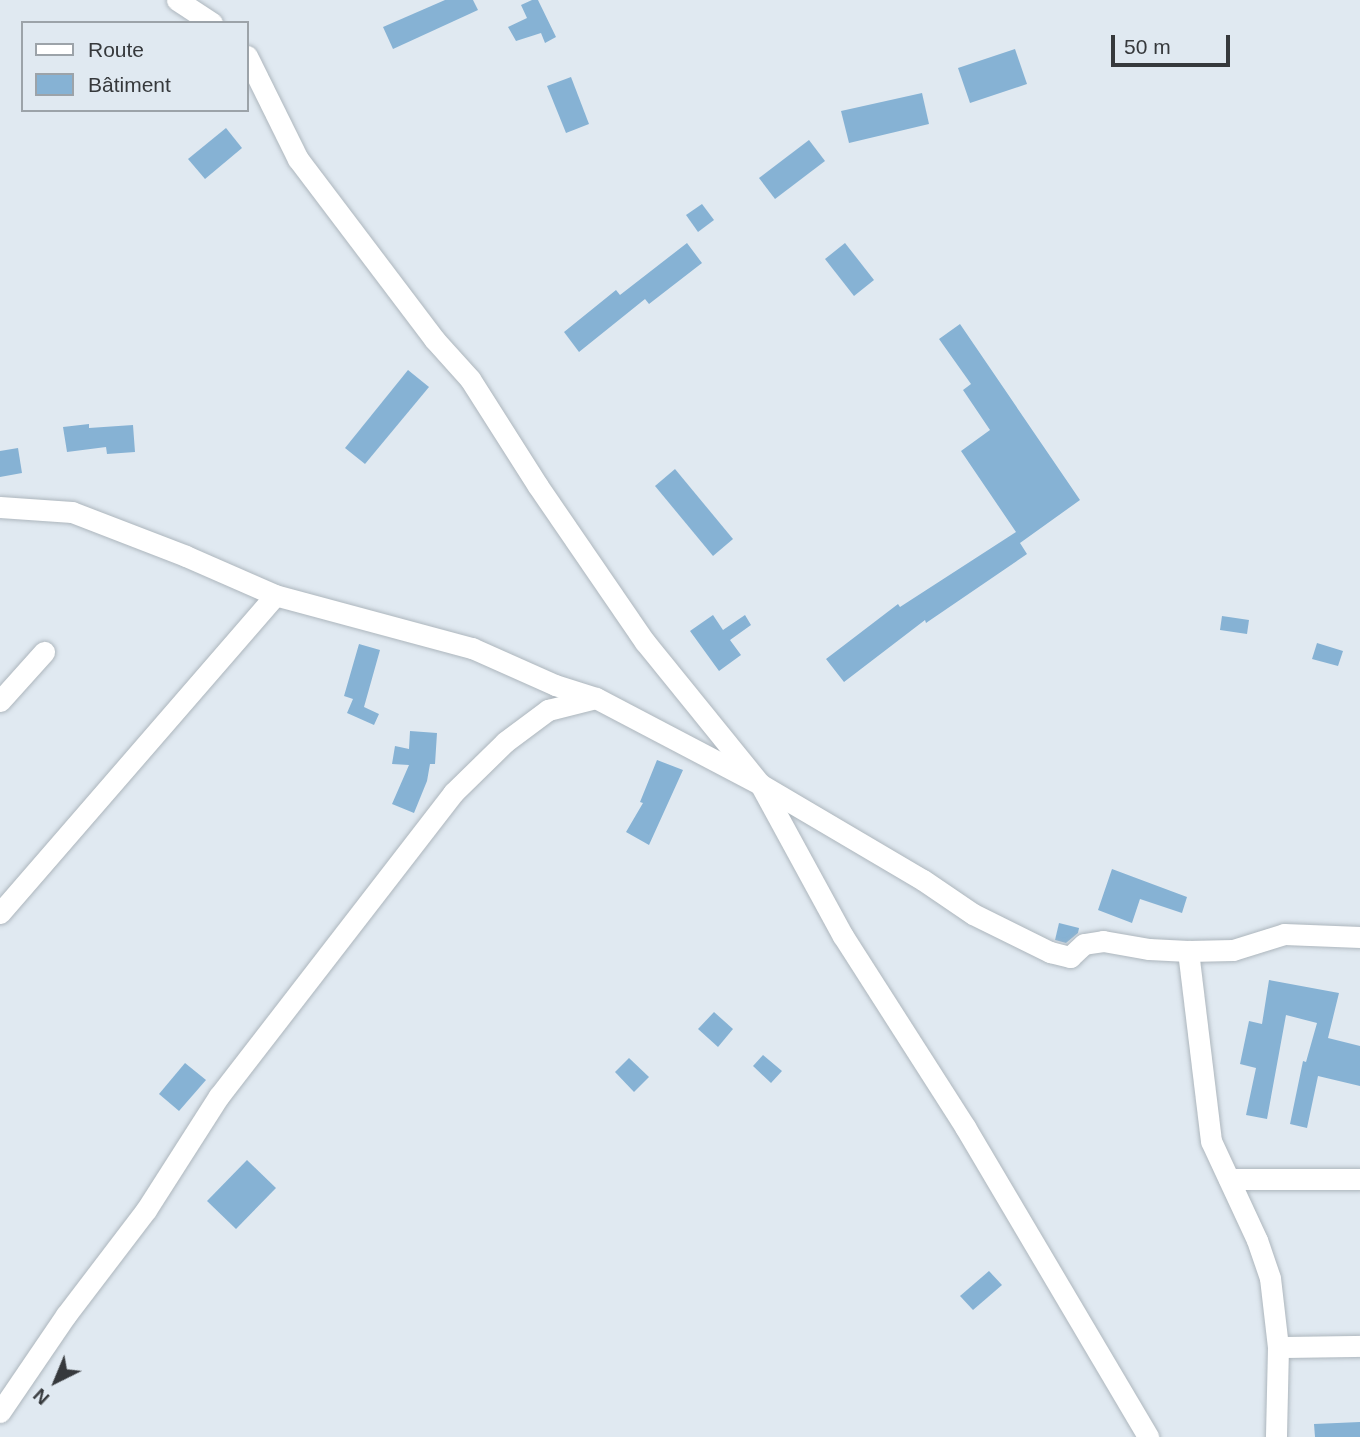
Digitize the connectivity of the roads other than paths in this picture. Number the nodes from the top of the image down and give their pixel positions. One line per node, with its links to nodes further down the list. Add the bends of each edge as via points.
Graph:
1 (177, 0): 3 (street)
2 (209, 0): 4 (street)
3 (209, 21)
4 (217, 21)
5 (248, 58): 13 (street, via 298,159 434,339 470,379 645,642)
6 (0, 507): 7 (street, via 72,512)
7 (275, 595): 9 (street, via 471,648); 14 (street)
8 (44, 652): 11 (street)
9 (555, 685): 10 (street); 12 (street)
10 (596, 698): 12 (street); 13 (street)
11 (0, 701)
12 (548, 710): 21 (street, via 505,742 453,793 219,1096 146,1210)
13 (760, 784): 16 (street, via 974,914 1050,952 1070,957 1084,944 1103,941); 22 (street, via 843,936 965,1127)
14 (0, 913)
15 (1360, 937): 16 (street, via 1284,934 1233,950)
16 (1188, 951): 17 (street, via 1211,1141)
17 (1229, 1179): 18 (street); 20 (street, via 1270,1278)
18 (1360, 1179)
19 (1360, 1346): 20 (street)
20 (1278, 1347): 23 (street)
21 (0, 1412)
22 (1148, 1437)
23 (1276, 1437)

